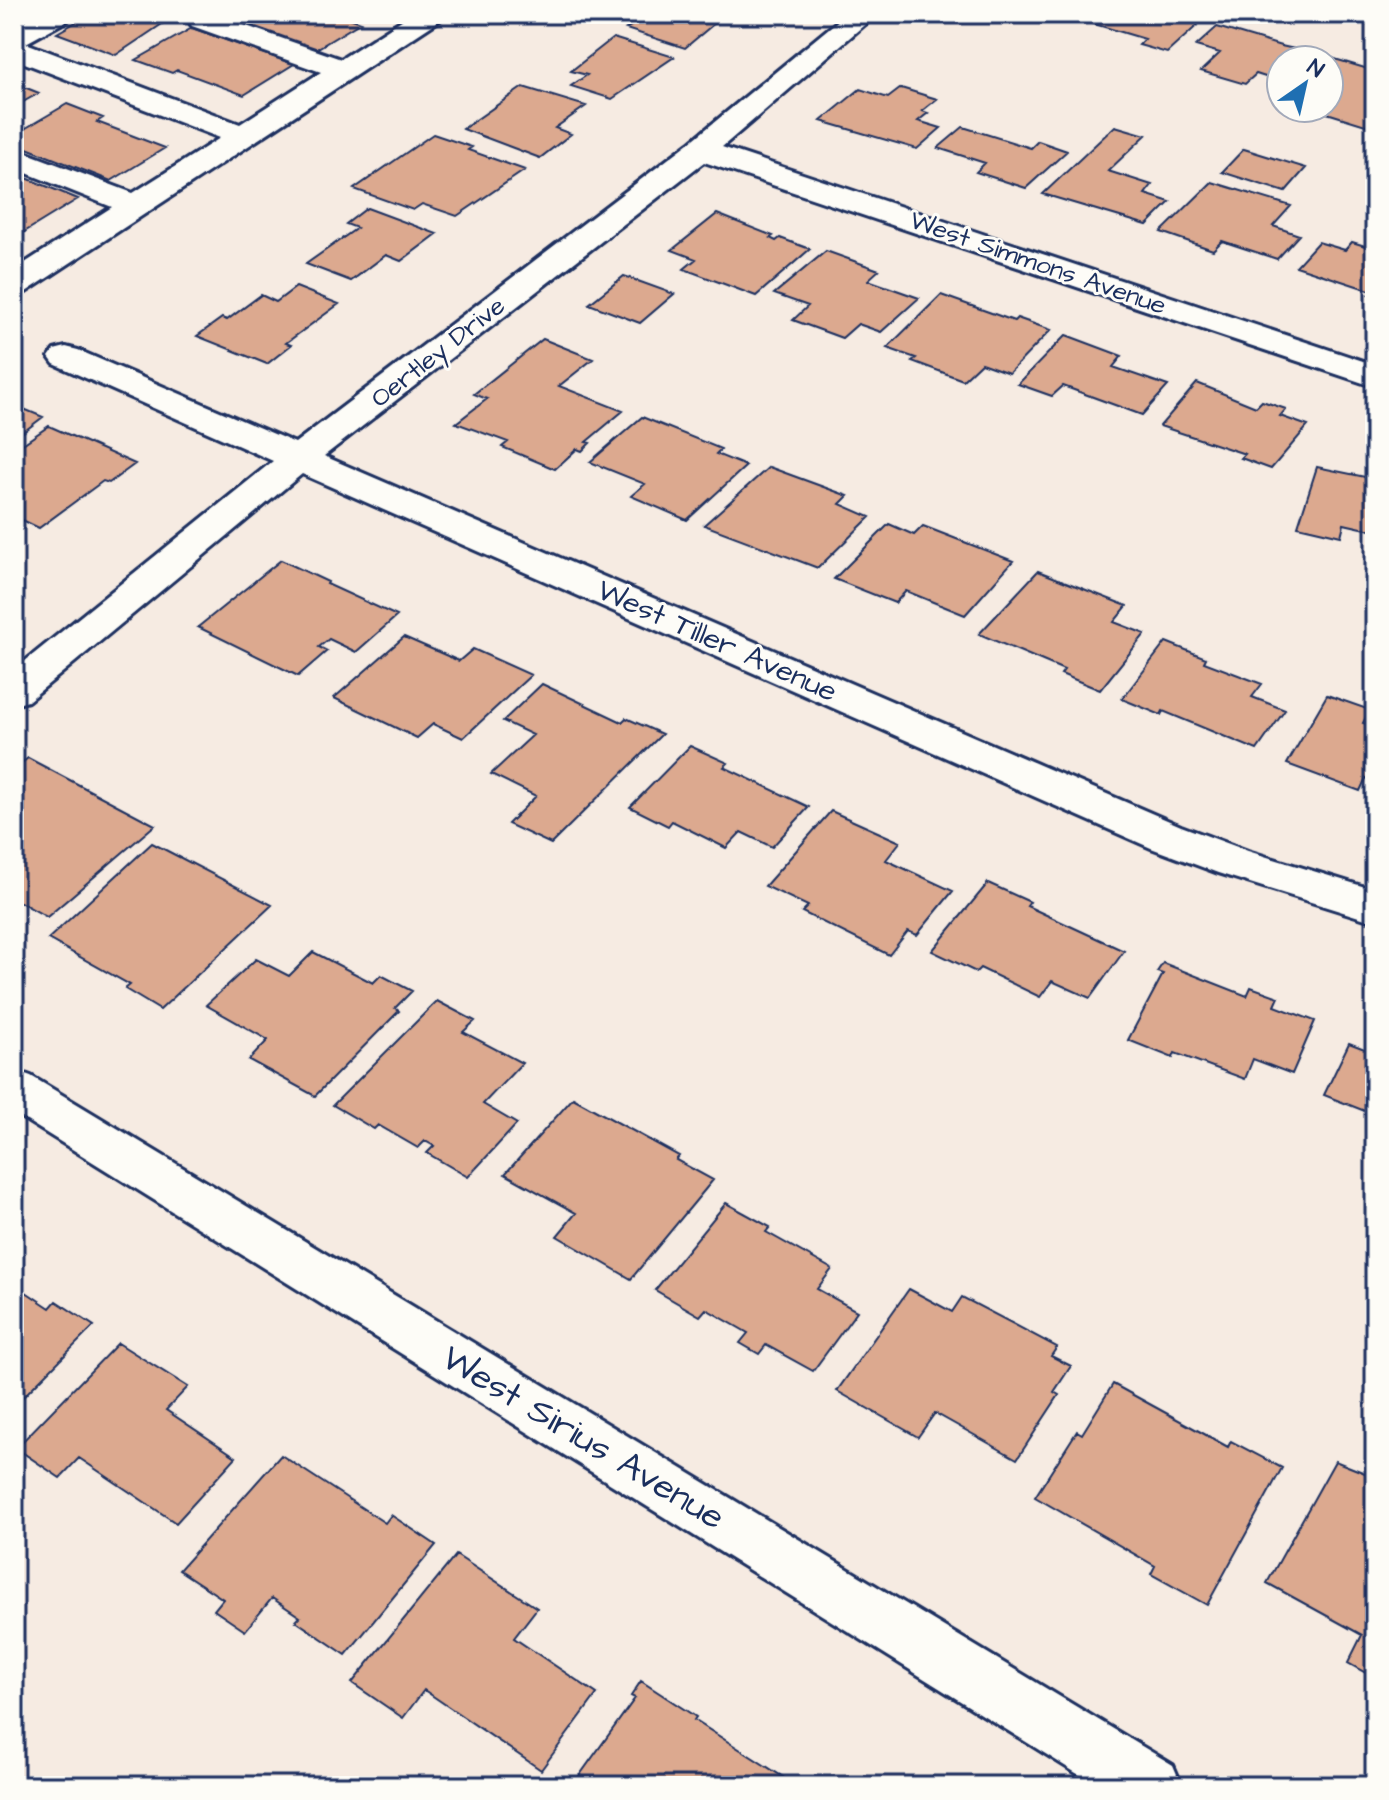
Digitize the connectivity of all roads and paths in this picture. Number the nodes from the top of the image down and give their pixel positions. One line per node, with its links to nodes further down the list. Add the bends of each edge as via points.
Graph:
1 (58, 14): 5 (street)
2 (430, 14): 7 (street)
3 (863, 14): 9 (street, Oertley Drive)
4 (202, 20): 7 (street)
5 (14, 38)
6 (14, 49): 8 (street)
7 (343, 70): 8 (street)
8 (243, 136): 11 (street)
9 (700, 150): 14 (street, West Simmons Avenue); 15 (street, Oertley Drive)
10 (14, 157): 11 (street)
11 (134, 205): 12 (street)
12 (14, 285)
13 (66, 357): 15 (street, West Tiller Avenue)
14 (1375, 377)
15 (299, 458): 16 (street, Oertley Drive); 17 (street, West Tiller Avenue, via 1166,837)
16 (14, 691)
17 (1375, 906)
18 (14, 1089): 19 (street, West Sirius Avenue)
19 (1152, 1786)

